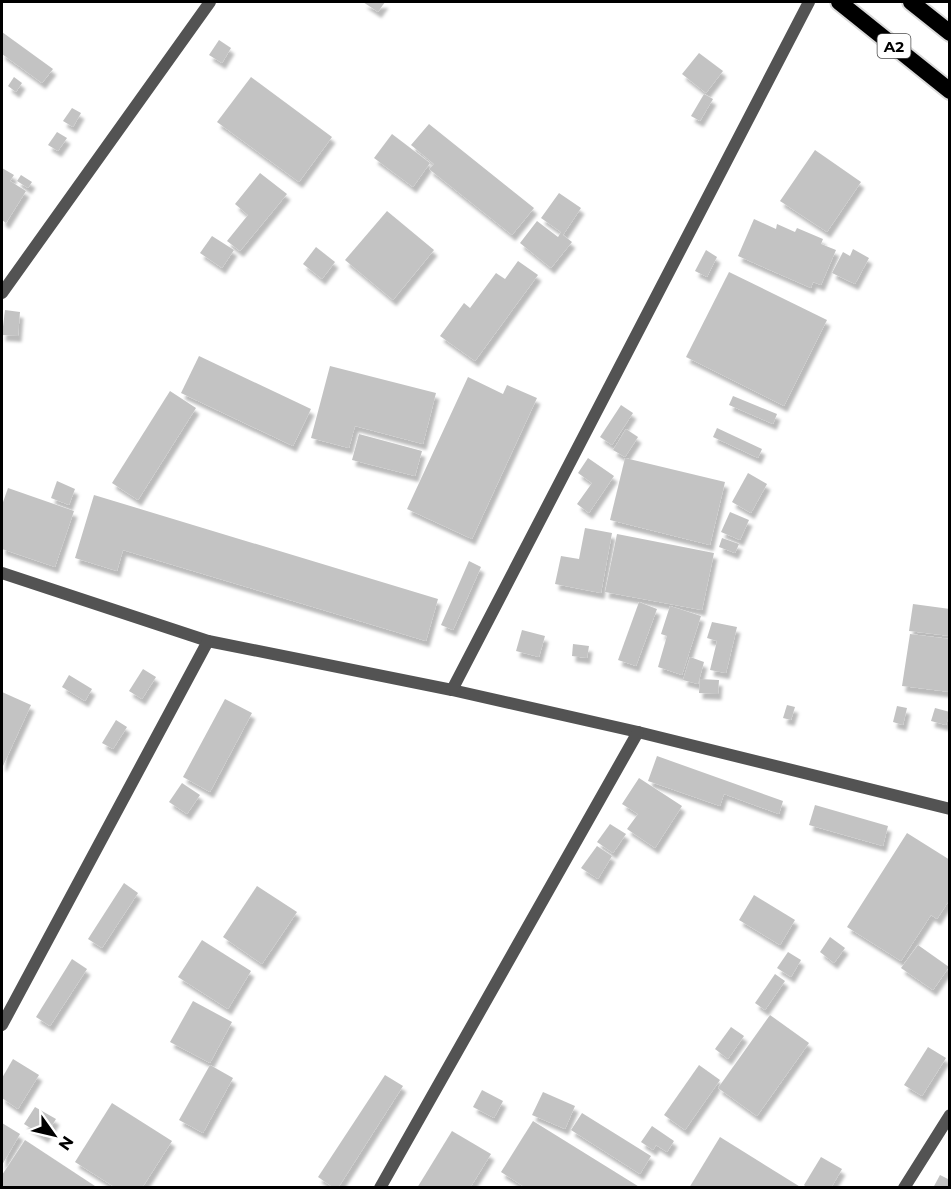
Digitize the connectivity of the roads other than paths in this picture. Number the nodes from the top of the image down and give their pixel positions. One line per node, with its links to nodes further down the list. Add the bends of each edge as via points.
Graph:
1 (210, 2): 7 (street)
2 (809, 2): 10 (street)
3 (839, 2): 6 (highway, A2)
4 (911, 2): 5 (highway)
5 (950, 33)
6 (950, 91)
7 (2, 293)
8 (2, 573): 9 (street)
9 (208, 641): 10 (street); 13 (street)
10 (452, 690): 11 (street)
11 (638, 732): 12 (street); 15 (street)
12 (950, 809)
13 (2, 1025)
14 (948, 1121): 16 (street)
15 (380, 1188)
16 (904, 1188)

